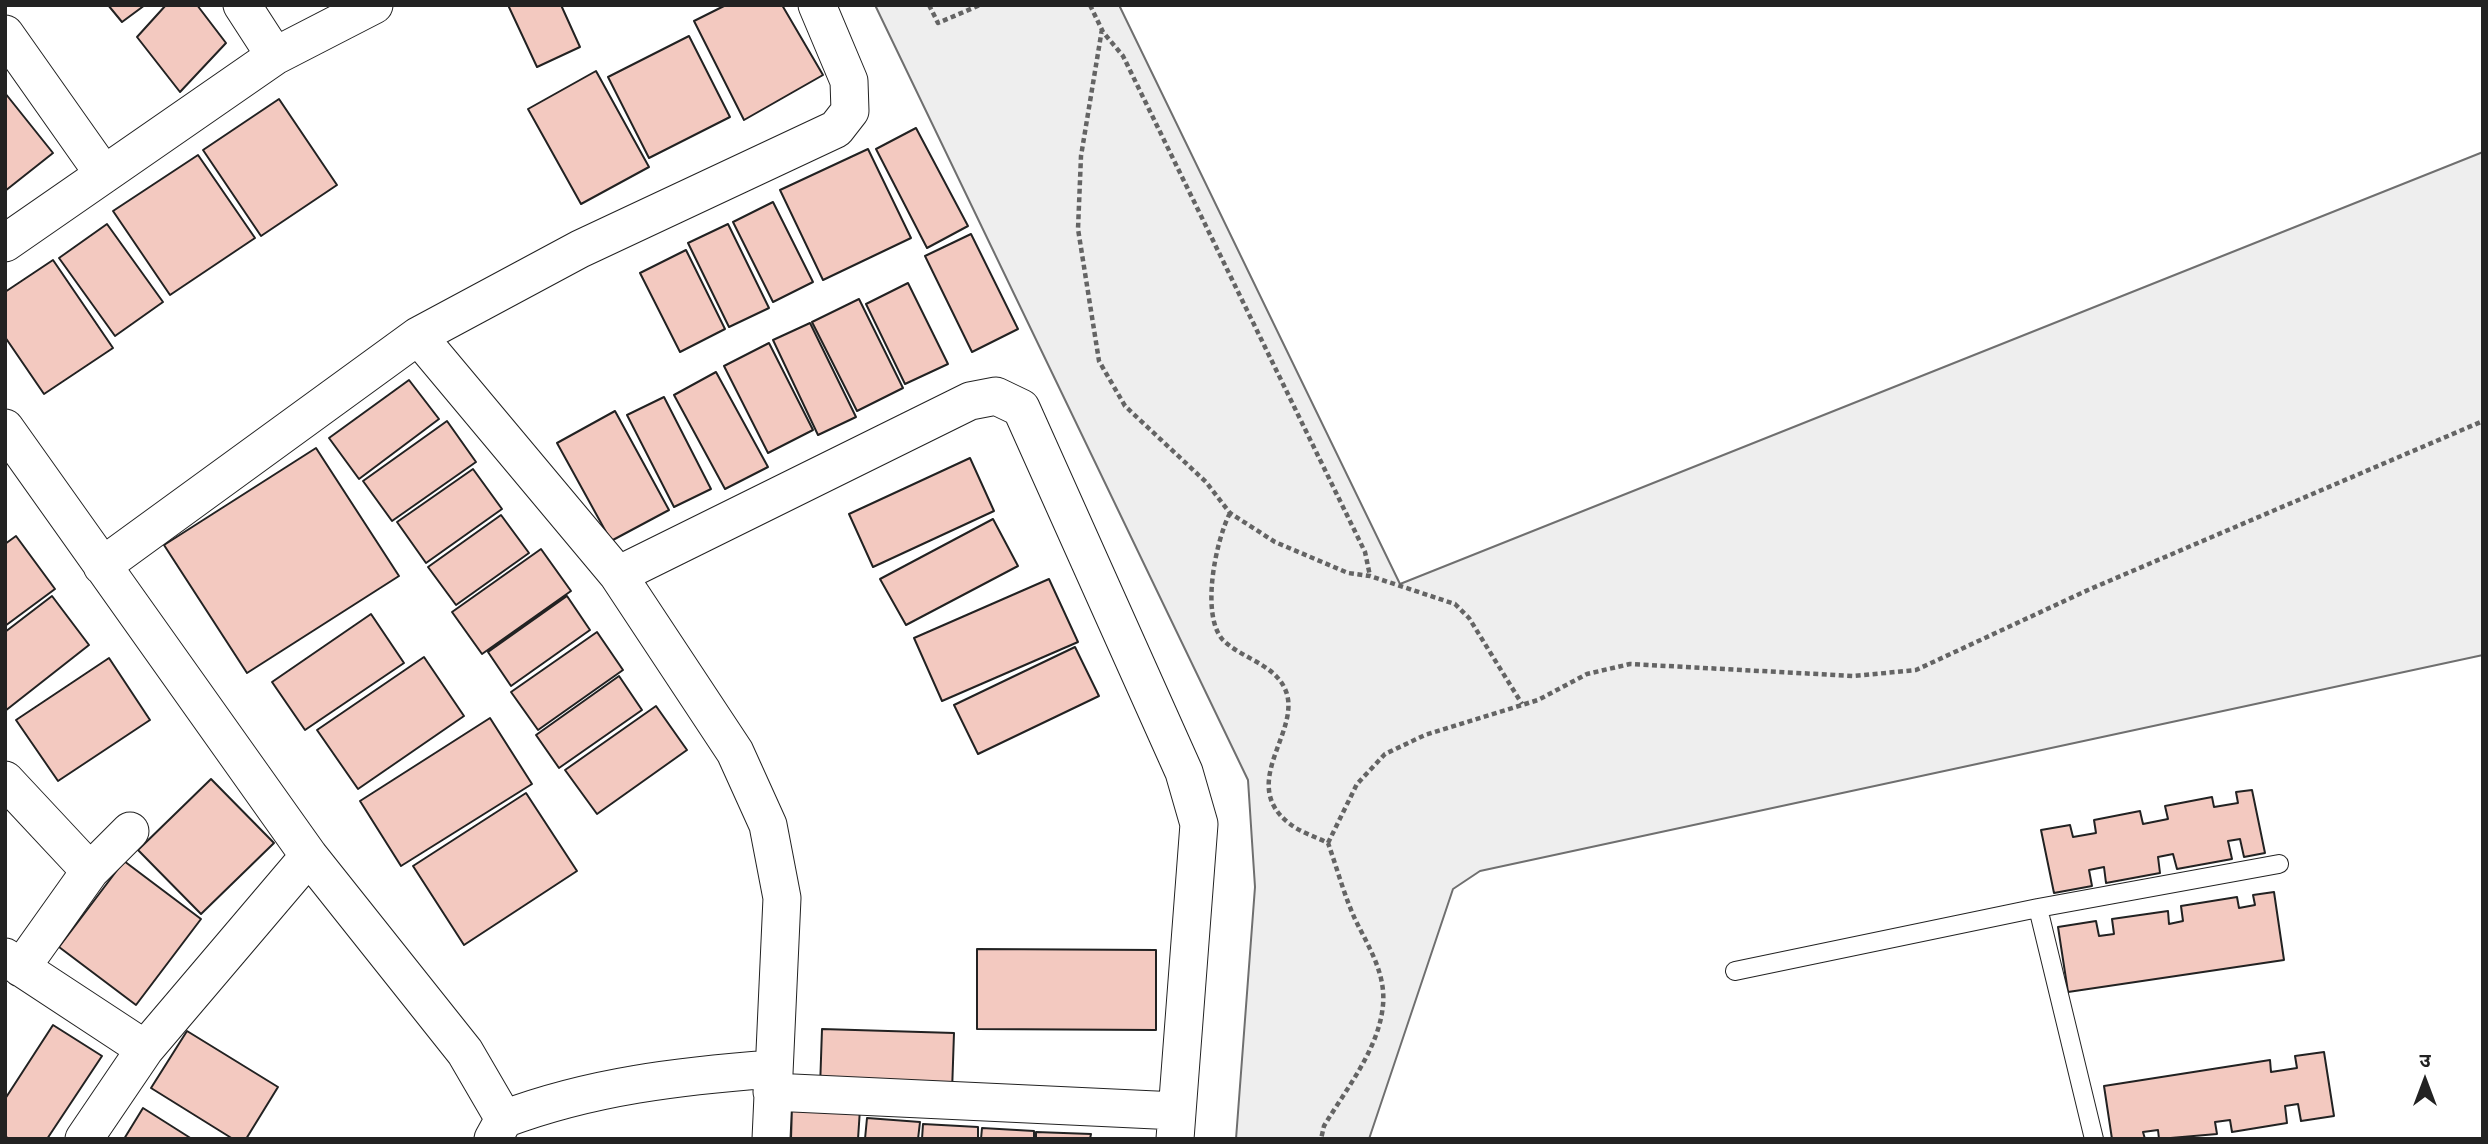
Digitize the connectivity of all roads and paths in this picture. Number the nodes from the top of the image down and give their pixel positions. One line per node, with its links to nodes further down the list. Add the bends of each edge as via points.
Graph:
1 (242, 5): 9 (street)
2 (373, 5): 9 (street)
3 (817, 5): 12 (street, via 849,81 850,111 836,129 580,249)
4 (929, 5): 5 (path, via 938,23)
5 (980, 5)
6 (1090, 5): 7 (path)
7 (1102, 29): 15 (path, via 1081,156 1078,229 1099,361 1125,406 1206,482); 18 (path, via 1123,56 1365,552)
8 (5, 34): 10 (street)
9 (275, 56): 10 (street)
10 (103, 173): 11 (street)
11 (5, 243)
12 (418, 336): 16 (street); 17 (street)
13 (2483, 421): 19 (path, via 2088,590 1916,670 1854,676 1622,664 1587,674 1549,696)
14 (5, 428): 16 (street)
15 (1230, 513): 18 (path, via 1314,560); 22 (path, via 1219,537 1212,620 1223,639 1270,671 1286,690 1286,719 1269,771 1271,796 1290,823)
16 (102, 566): 23 (street)
17 (618, 575): 30 (street, via 735,752 768,825 782,898); 31 (street, via 970,401 996,396 1021,408 1184,772 1199,824)
18 (1370, 576): 19 (path, via 1461,609)
19 (1522, 704): 22 (path, via 1425,735 1385,754 1357,783)
20 (5, 780): 25 (street)
21 (130, 831): 25 (street)
22 (1328, 843): 35 (path, via 1355,919 1375,959 1384,1004 1368,1052 1324,1126)
23 (309, 856): 29 (street); 32 (street, via 465,1052)
24 (2279, 864): 26 (lane)
25 (90, 871): 27 (street)
26 (2038, 908): 28 (lane); 36 (lane)
27 (13, 962): 29 (street)
28 (1735, 971)
29 (145, 1049): 33 (street)
30 (773, 1081): 31 (street); 32 (street, via 629,1084 553,1101); 34 (street)
31 (1176, 1125)
32 (499, 1129)
33 (84, 1139)
34 (771, 1139)
35 (1321, 1139)
36 (2094, 1139)

